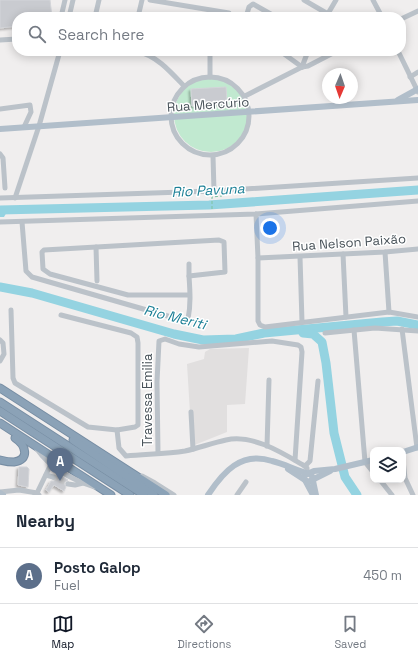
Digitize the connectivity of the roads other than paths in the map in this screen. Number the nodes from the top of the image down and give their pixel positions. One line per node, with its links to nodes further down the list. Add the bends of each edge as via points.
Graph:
1 (65, 0): 10 (street)
2 (73, 0): 11 (street)
3 (99, 0): 12 (street)
4 (142, 0): 13 (street)
5 (150, 0): 14 (street)
6 (304, 0): 17 (street)
7 (336, 0): 18 (street)
8 (373, 0): 19 (street)
9 (418, 11): 20 (street)
10 (62, 12)
11 (70, 12)
12 (96, 12)
13 (139, 12)
14 (223, 12)
15 (248, 12): 16 (street, via 252,4)
16 (267, 12)
17 (322, 12)
18 (329, 12)
19 (379, 12)
20 (406, 17)
21 (12, 39): 22 (street)
22 (0, 40)
23 (59, 56): 42 (street)
24 (152, 56): 34 (street)
25 (210, 56): 32 (street)
26 (287, 56): 30 (street)
27 (306, 56): 30 (street)
28 (327, 56): 30 (street)
29 (400, 56): 33 (street)
30 (302, 67): 36 (street)
31 (418, 72): 33 (street)
32 (210, 77): 34 (street, via 196,79); 36 (street, via 227,80)
33 (410, 77): 35 (street)
34 (184, 86): 41 (street, via 174,100)
35 (418, 90): 38 (main road)
36 (245, 96): 40 (street)
37 (418, 100): 38 (main road, Rua Mercúrio)
38 (397, 101): 40 (main road, Rua Mercúrio)
39 (0, 109): 43 (street, via 30,105 31,112)
40 (250, 112): 41 (main road, Rua Mercúrio); 46 (street, via 247,132 241,142 228,151)
41 (171, 118): 42 (main road, Rua Mercúrio); 46 (street, via 172,127 181,142 195,153)
42 (39, 126): 43 (main road, Rua Mercúrio); 51 (street)
43 (24, 127): 44 (main road, Rua Mercúrio)
44 (0, 129)
45 (0, 154): 48 (street, via 3,157)
46 (213, 156): 49 (street)
47 (418, 178): 49 (street)
48 (5, 188)
49 (214, 191): 51 (street)
50 (0, 198): 51 (street)
51 (16, 198)
52 (418, 201): 53 (street)
53 (256, 214): 55 (street); 61 (street)
54 (0, 222): 55 (street)
55 (22, 222): 65 (street, via 26,271 32,277 184,321 188,319)
56 (96, 247): 63 (street, via 219,240 224,242 225,272); 64 (street); 65 (street, via 43,251 43,269 50,274 128,295)
57 (418, 249): 58 (street, Rua Nelson Paixão)
58 (384, 252): 59 (street, Rua Nelson Paixão); 67 (street)
59 (343, 254): 60 (street, Rua Nelson Paixão); 69 (street)
60 (300, 257): 61 (street, Rua Nelson Paixão); 71 (street)
61 (258, 258): 71 (street, via 260,326)
62 (189, 264): 63 (street)
63 (189, 276): 65 (street)
64 (97, 281)
65 (190, 295)
66 (11, 310): 87 (street, via 15,383 85,426)
67 (389, 312): 69 (street); 70 (street)
68 (61, 315): 87 (street, via 131,333 137,337 137,426)
69 (346, 317): 71 (street)
70 (418, 317)
71 (302, 322)
72 (402, 329): 73 (street); 74 (street); 90 (street)
73 (354, 330): 75 (street); 97 (street)
74 (418, 331)
75 (325, 333)
76 (0, 340): 77 (street, via 4,352)
77 (0, 361)
78 (269, 380): 89 (street)
79 (318, 381): 100 (street, via 310,461)
80 (0, 387): 81 (highway)
81 (17, 399): 102 (highway); 121 (highway)
82 (0, 402): 120 (highway)
83 (0, 411): 119 (highway)
84 (191, 412): 91 (street)
85 (0, 423): 88 (highway)
86 (0, 428): 94 (highway, via 20,441 25,450 17,461)
87 (117, 430): 93 (street, via 120,448 126,456)
88 (34, 445): 98 (street, via 42,457); 114 (highway)
89 (267, 446): 91 (street, via 239,439); 95 (street)
90 (418, 447): 92 (main road)
91 (193, 449): 93 (street)
92 (406, 451)
93 (158, 453): 95 (street, Travessa Emilia, via 158,343 162,339 200,347 272,341 292,343 301,347)
94 (0, 460)
95 (295, 460): 100 (street)
96 (370, 461): 97 (main road)
97 (365, 462): 101 (street); 103 (main road)
98 (51, 464): 104 (street); 111 (street)
99 (283, 465): 105 (main road); 109 (main road); 124 (main road, via 270,460 251,459 236,464 218,480)
100 (305, 466): 105 (street)
101 (370, 468)
102 (126, 469): 122 (highway); 123 (street)
103 (337, 469): 105 (main road); 107 (main road)
104 (46, 474): 106 (street); 116 (street)
105 (308, 474): 107 (main road); 109 (main road, via 304,477)
106 (53, 478)
107 (312, 479): 109 (main road, via 309,482); 126 (main road)
108 (406, 480): 128 (street)
109 (305, 481): 126 (main road)
110 (246, 482): 125 (street)
111 (83, 483): 113 (street); 114 (street)
112 (382, 483): 127 (street)
113 (68, 484)
114 (102, 490): 118 (highway)
115 (0, 492): 116 (street, via 19,490); 117 (main road)
116 (37, 494)
117 (3, 495)
118 (111, 495)
119 (130, 495)
120 (144, 495)
121 (154, 495)
122 (166, 495)
123 (174, 495)
124 (208, 495)
125 (238, 495)
126 (314, 495)
127 (392, 495)
128 (413, 495)

